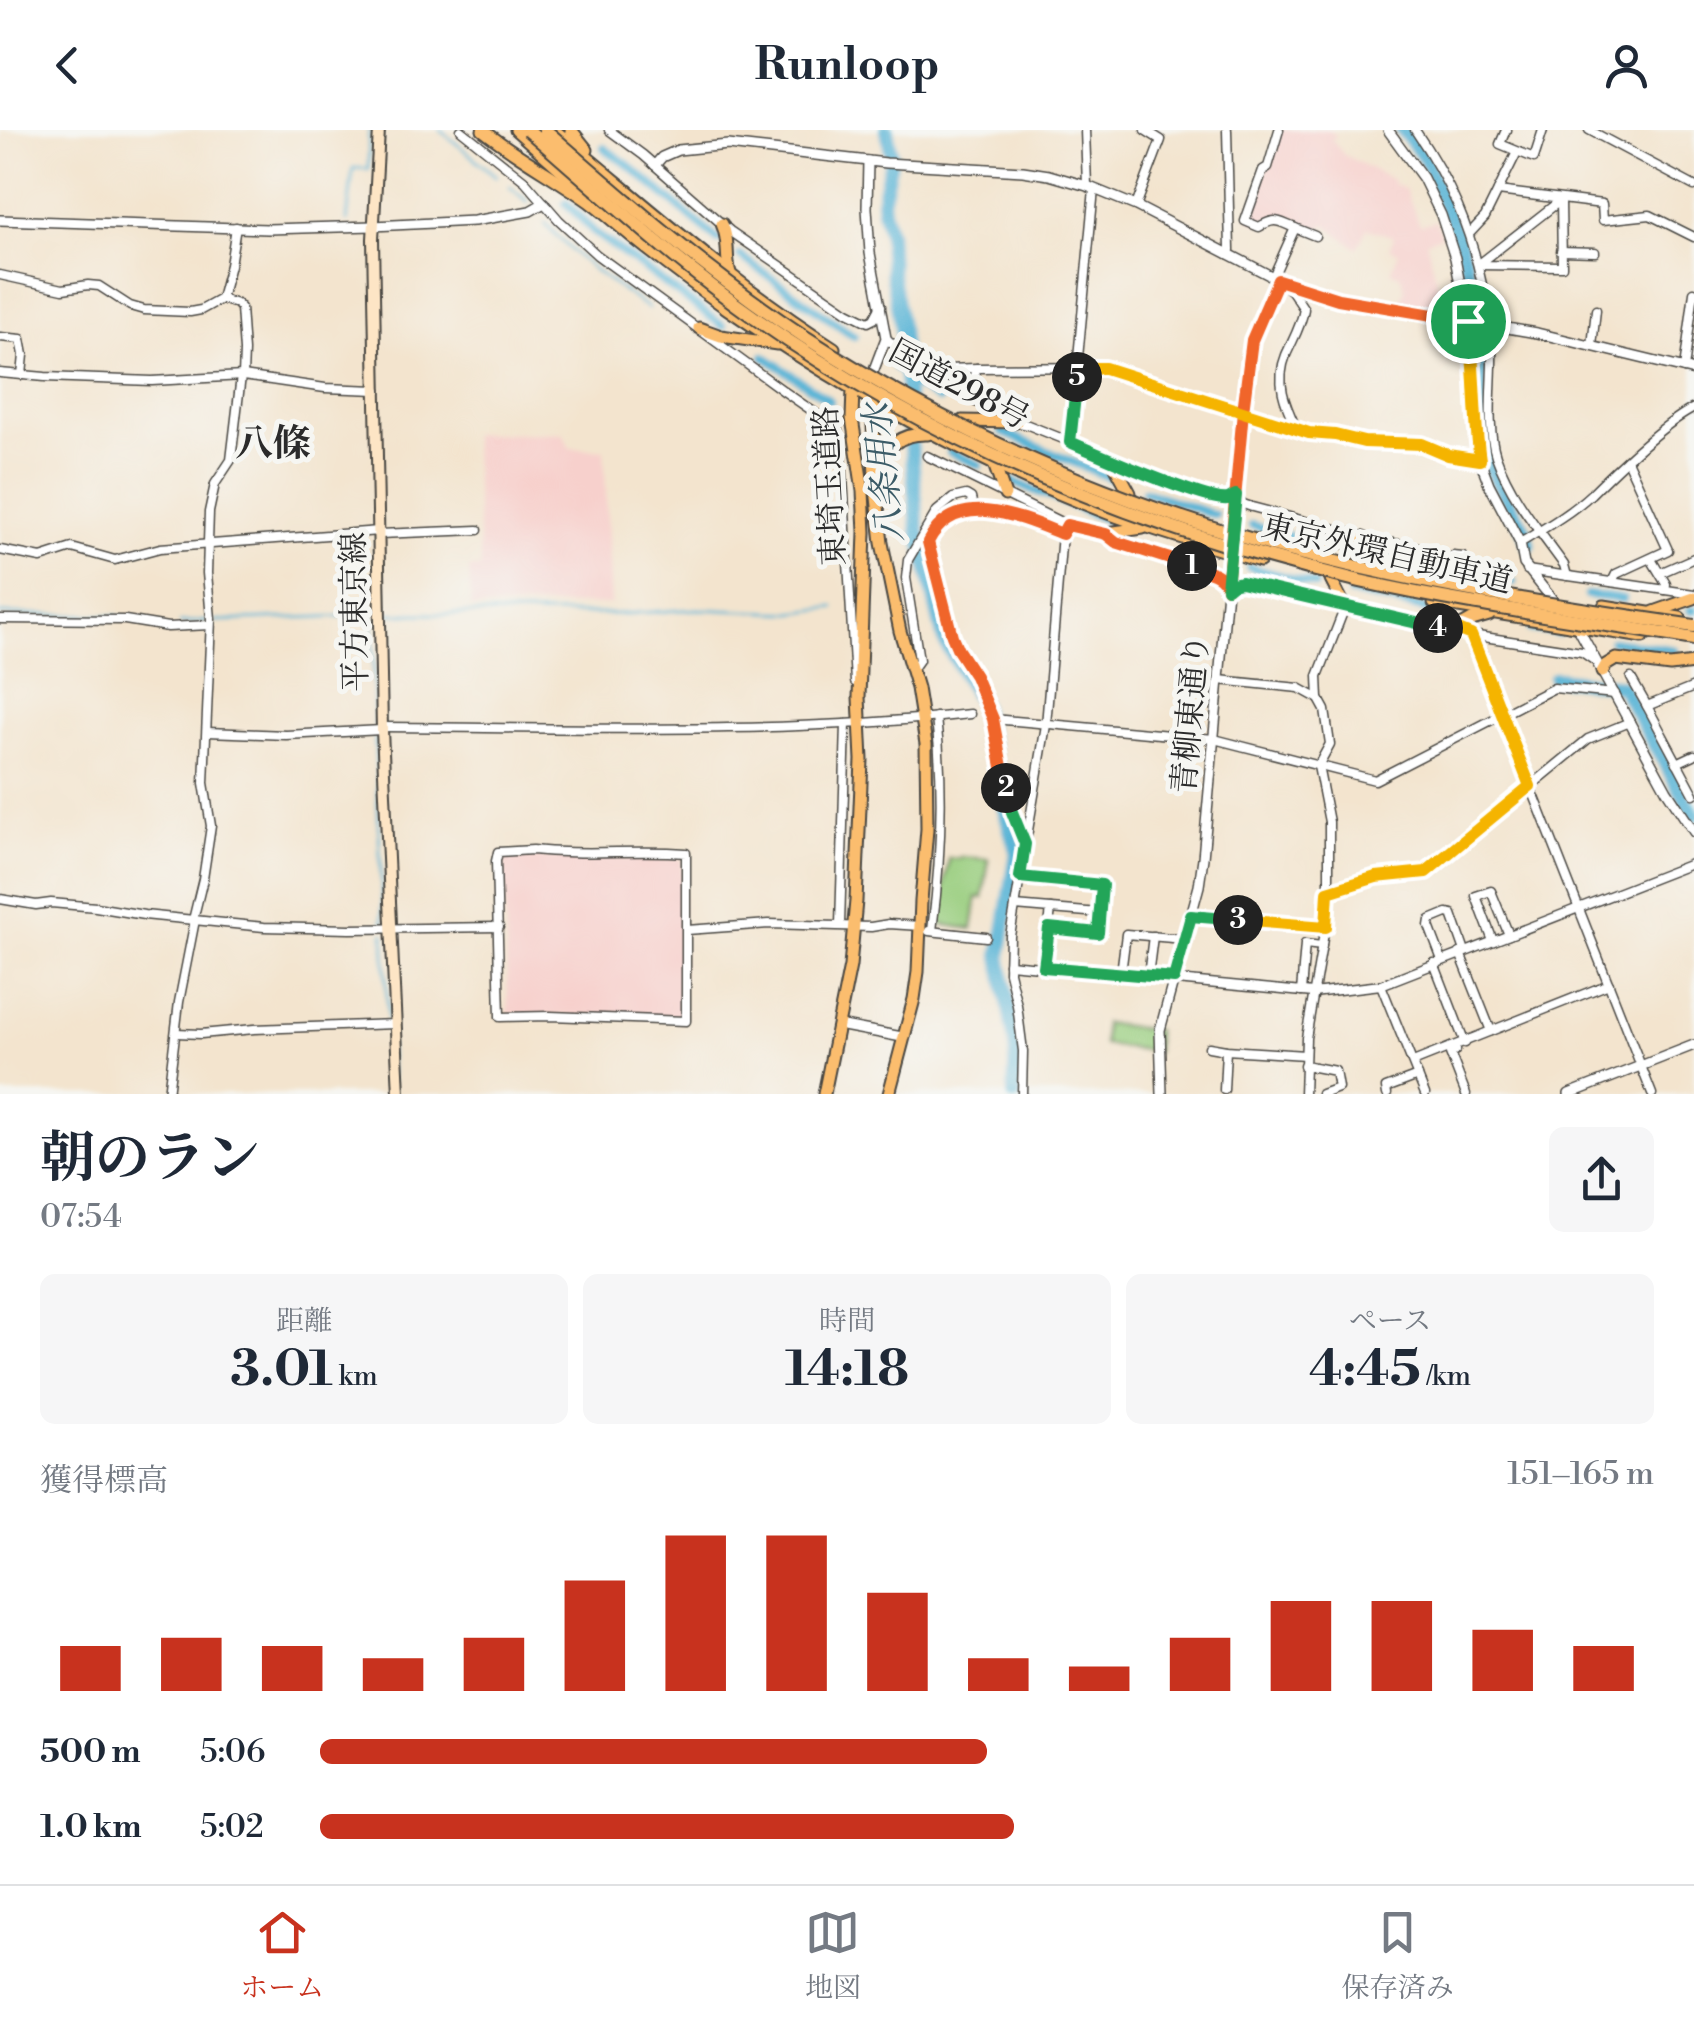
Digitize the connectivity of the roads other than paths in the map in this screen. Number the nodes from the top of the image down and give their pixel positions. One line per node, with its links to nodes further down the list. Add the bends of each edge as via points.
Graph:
1 (379, 130): 31 (main road, 平方東京線)
2 (461, 130): 27 (street)
3 (483, 130): 35 (highway, 国道298号)
4 (516, 130): 35 (highway, 国道298号)
5 (528, 130): 121 (highway, 東京外環自動車道, bridge, via 768,327 927,424 1038,477 1154,522 1344,577)
6 (545, 130): 116 (highway, 東京外環自動車道, bridge, via 679,244 800,334 940,416 1044,466 1187,520 1329,560 1514,598)
7 (554, 130): 22 (highway, 国道298号)
8 (571, 130): 22 (highway, 国道298号)
9 (609, 130): 21 (street)
10 (1085, 130): 24 (street)
11 (1145, 130): 28 (street, via 1161,140)
12 (1227, 130): 40 (street)
13 (1278, 130): 33 (street, via 1245,221 1259,227 1275,220)
14 (1388, 130): 49 (street, via 1441,216)
15 (1414, 130): 34 (street)
16 (1506, 130): 19 (street, via 1500,144)
17 (1543, 130): 19 (street, via 1534,158)
18 (1589, 130): 23 (street)
19 (1517, 152): 25 (street)
20 (868, 162): 21 (street, via 712,145 668,154); 24 (street, via 1022,171); 47 (street, via 870,253)
21 (655, 165): 30 (street)
22 (602, 169): 42 (highway, 国道298号)
23 (1694, 186)
24 (1090, 188): 28 (street); 58 (street)
25 (1498, 191): 26 (street); 34 (street)
26 (1561, 200): 37 (street, via 1602,204 1603,220 1650,215); 38 (street); 41 (street)
27 (544, 203): 31 (street, via 530,212 474,221); 51 (street, via 597,255)
28 (1136, 206): 40 (street)
29 (0, 220): 32 (street)
30 (722, 224): 42 (highway); 47 (street, via 862,320 874,319)
31 (373, 226): 32 (street); 65 (main road, 平方東京線)
32 (236, 227): 46 (street)
33 (1295, 228): 36 (street); 44 (street)
34 (1470, 234): 41 (street)
35 (632, 236): 55 (highway, 国道298号)
36 (1315, 236)
37 (1694, 237)
38 (1561, 250): 39 (street); 41 (street, via 1562,266)
39 (1594, 252)
40 (1228, 254): 44 (street)
41 (1478, 266): 50 (street)
42 (730, 274): 60 (highway, 国道298号)
43 (0, 275): 46 (street, via 64,289 99,286 144,310 190,312)
44 (1276, 278): 49 (street, via 1338,299); 69 (street, 青柳東通り, via 1252,340); 72 (street, via 1304,308 1283,380)
45 (1694, 292): 59 (street)
46 (221, 298): 63 (street, via 241,308)
47 (881, 306): 53 (street)
48 (1596, 310): 54 (street)
49 (1469, 321): 50 (street); 77 (street)
50 (1489, 324): 54 (street); 89 (street, via 1494,446)
51 (700, 328): 55 (highway); 129 (street, via 840,434)
52 (0, 337): 62 (street, via 21,339)
53 (886, 338): 60 (street); 66 (street, via 921,371)
54 (1592, 346): 59 (street)
55 (786, 347): 64 (highway, 国道298号)
56 (946, 368): 57 (street)
57 (978, 368): 58 (street); 66 (street)
58 (1078, 368): 69 (street, via 1105,368); 74 (street)
59 (1689, 370)
60 (872, 372): 64 (highway, 東埼玉道路); 67 (highway, 東埼玉道路); 70 (highway, 国道298号)
61 (0, 373): 62 (street)
62 (22, 375): 63 (street, via 152,381)
63 (242, 376): 65 (street); 93 (street, via 233,451 212,495)
64 (853, 389): 67 (highway, 国道298号); 129 (highway, 東埼玉道路, via 865,532)
65 (377, 390): 90 (main road, 平方東京線)
66 (965, 396): 71 (street)
67 (872, 400): 73 (highway, 国道298号); 80 (highway, 東埼玉道路)
68 (1694, 408): 78 (street)
69 (1243, 411): 72 (street); 82 (street, 青柳東通り)
70 (962, 421): 71 (highway); 81 (highway, 国道298号)
71 (1016, 422): 74 (street)
72 (1296, 429): 77 (street, via 1422,444)
73 (932, 434): 79 (highway, 国道298号); 80 (highway, via 909,434 891,444)
74 (1070, 442): 76 (street)
75 (927, 456): 83 (street)
76 (1112, 460): 81 (highway); 82 (street, via 1216,497)
77 (1480, 460): 94 (street)
78 (1627, 460): 89 (street); 100 (street, via 1668,550)
79 (994, 464): 83 (highway); 85 (highway, 国道298号)
80 (875, 478): 123 (highway, 東埼玉道路, via 882,543)
81 (1130, 493): 86 (highway, 国道298号)
82 (1236, 495): 86 (street, 青柳東通り); 92 (street, via 1243,504)
83 (1005, 496): 87 (street)
84 (974, 511): 87 (street); 123 (street, via 966,495 945,503 908,560 919,660); 135 (street, via 947,519 928,542 952,636)
85 (1147, 527): 91 (highway); 97 (highway, 国道298号)
86 (1232, 528): 95 (highway, 国道298号); 97 (street, 青柳東通り)
87 (1064, 529): 91 (street); 138 (street)
88 (478, 530): 90 (street)
89 (1538, 532): 94 (street); 104 (street)
90 (379, 533): 93 (street); 139 (main road, 平方東京線)
91 (1106, 534): 108 (street, via 1220,576)
92 (1364, 538): 95 (highway); 101 (street, via 1428,548)
93 (208, 544): 96 (street, via 116,560 72,548 41,558); 117 (street)
94 (1520, 544): 102 (street)
95 (1308, 548): 106 (highway, 国道298号)
96 (0, 550)
97 (1231, 552): 105 (highway, 国道298号); 108 (street, 青柳東通り)
98 (1463, 558): 101 (street)
99 (1694, 558): 103 (street)
100 (1651, 559): 103 (street); 107 (street)
101 (1444, 561): 106 (highway)
102 (1527, 570): 104 (street); 111 (street)
103 (1660, 574): 109 (street)
104 (1567, 576): 107 (street)
105 (1331, 580): 112 (highway); 114 (highway, 国道298号)
106 (1458, 582): 111 (highway, 国道298号)
107 (1612, 582): 109 (street)
108 (1227, 588): 112 (street, via 1241,582); 126 (street, 青柳東通り)
109 (1665, 590): 110 (street)
110 (1694, 596): 113 (highway)
111 (1551, 598): 113 (highway, 国道298号); 118 (street)
112 (1345, 607): 119 (street); 130 (street, via 1318,676)
113 (1650, 613): 116 (highway, 国道298号)
114 (1498, 614): 118 (highway, 国道298号); 119 (highway)
115 (0, 619): 117 (street)
116 (1694, 623)
117 (210, 624): 140 (street)
118 (1579, 628): 121 (highway, 国道298号); 124 (street)
119 (1456, 629): 120 (street)
120 (1471, 635): 124 (street, via 1582,652); 133 (street)
121 (1694, 642)
122 (1694, 663): 124 (highway, via 1616,659)
123 (912, 670): 134 (highway, 東埼玉道路)
124 (1600, 670): 128 (street)
125 (1631, 678): 131 (street)
126 (1219, 680): 130 (street, via 1299,688); 141 (street, 青柳東通り)
127 (1694, 687): 131 (street)
128 (1615, 694): 133 (street, via 1554,688); 136 (street)
129 (858, 697): 137 (highway, 東埼玉道路)
130 (1319, 699): 144 (street, via 1330,744)
131 (1646, 706): 143 (street)
132 (970, 714): 134 (street)
133 (1502, 714): 144 (street, via 1375,780); 145 (street)
134 (930, 718): 137 (street); 165 (highway, 東埼玉道路)
135 (993, 719): 138 (street); 148 (street)
136 (1630, 722): 145 (street, via 1588,739); 147 (street)
137 (853, 724): 139 (street); 159 (street); 160 (highway, 東埼玉道路, via 862,760)
138 (1046, 725): 141 (street); 148 (street)
139 (382, 729): 140 (street); 163 (main road, 平方東京線)
140 (207, 732): 158 (street, via 204,783 211,826)
141 (1214, 739): 144 (street); 157 (street, 青柳東通り, via 1204,858)
142 (1694, 755): 143 (street)
143 (1677, 763): 146 (street)
144 (1318, 766): 151 (street, via 1330,822)
145 (1530, 786): 151 (street, via 1426,872 1376,877); 154 (street)
146 (1694, 794)
147 (1694, 832)
148 (1025, 844): 150 (street)
149 (1694, 863): 154 (street)
150 (1020, 877): 153 (street); 156 (street, via 1102,885)
151 (1328, 892): 162 (street)
152 (0, 899): 158 (street)
153 (1015, 906): 155 (street); 175 (street)
154 (1577, 908): 168 (street); 180 (street)
155 (1051, 910): 156 (street); 164 (street)
156 (1100, 913): 164 (street, via 1098,933)
157 (1191, 916): 162 (street); 170 (street, 青柳東通り)
158 (194, 920): 163 (street); 187 (street)
159 (840, 926): 160 (street); 166 (street)
160 (854, 926): 165 (street); 185 (highway, 東埼玉道路)
161 (499, 927): 163 (street); 166 (street, via 498,852 646,850 686,853); 166 (street, via 500,1017 686,1021)
162 (1326, 927): 172 (street)
163 (392, 928): 184 (main road, 平方東京線)
164 (1049, 928): 176 (street)
165 (924, 929): 169 (street); 188 (highway, 東埼玉道路)
166 (687, 930)
167 (1152, 936): 170 (street); 177 (street, via 1126,934); 178 (street)
168 (1509, 936): 171 (street); 171 (street, via 1491,891 1476,896)
169 (986, 937)
170 (1184, 939): 179 (street, 青柳東通り)
171 (1493, 941): 173 (street)
172 (1322, 946): 182 (street, via 1305,944); 183 (street)
173 (1463, 952): 174 (street); 174 (street, via 1447,913 1428,926); 186 (street)
174 (1438, 962): 181 (street); 189 (street)
175 (1009, 964): 176 (street); 203 (street, via 1023,1051)
176 (1044, 967): 177 (street)
177 (1121, 973): 178 (street)
178 (1148, 976): 179 (street)
179 (1174, 978): 182 (street); 204 (street, 青柳東通り, via 1159,1040)
180 (1609, 984): 186 (street); 195 (street)
181 (1381, 985): 183 (street); 194 (street)
182 (1301, 992): 183 (street)
183 (1313, 993): 193 (street)
184 (396, 1024): 187 (street); 200 (main road, 平方東京線)
185 (838, 1025): 188 (street); 201 (highway, 東埼玉道路)
186 (1491, 1031): 189 (street)
187 (176, 1034): 199 (street)
188 (902, 1037): 202 (highway, 東埼玉道路)
189 (1464, 1042): 194 (street); 208 (street, via 1450,1053)
190 (1694, 1044): 195 (street)
191 (1210, 1047): 192 (street)
192 (1226, 1050): 193 (street); 197 (street)
193 (1304, 1060): 205 (street); 206 (street, via 1335,1071 1338,1088)
194 (1412, 1062): 196 (street)
195 (1641, 1066): 209 (street); 210 (street)
196 (1418, 1076): 198 (street); 207 (street, via 1386,1088)
197 (1224, 1090)
198 (1422, 1093)
199 (168, 1094)
200 (399, 1094)
201 (824, 1094)
202 (889, 1094)
203 (1022, 1094)
204 (1162, 1094)
205 (1304, 1094)
206 (1322, 1094)
207 (1387, 1094)
208 (1466, 1094)
209 (1569, 1094)
210 (1652, 1094)

